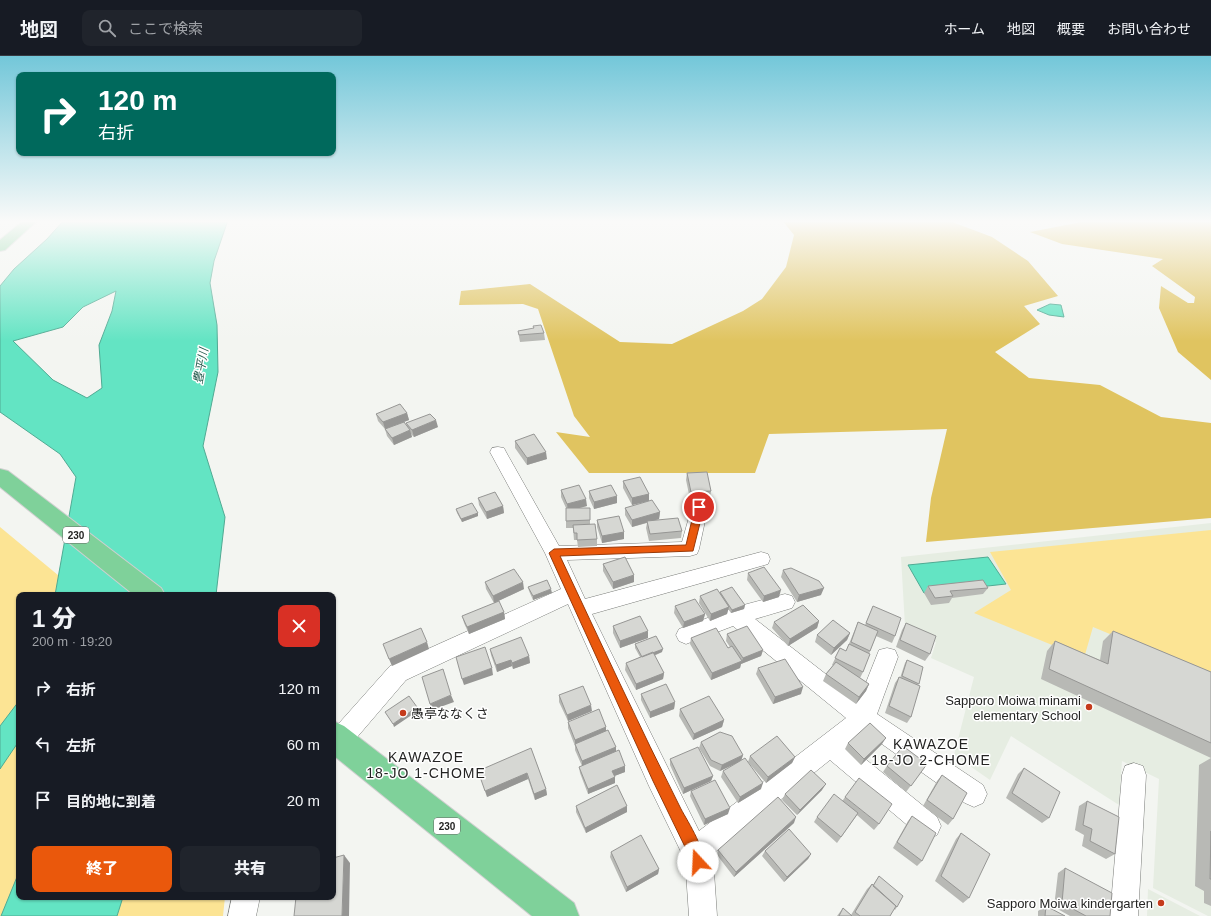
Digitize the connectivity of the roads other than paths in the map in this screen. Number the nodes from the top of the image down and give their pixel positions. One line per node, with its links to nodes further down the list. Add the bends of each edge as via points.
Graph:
1 (498, 452): 4 (street)
2 (0, 476): 6 (highway, 230)
3 (699, 507): 4 (street, via 690,549)
4 (554, 553): 7 (street)
5 (761, 559): 7 (street)
6 (148, 592)
7 (576, 601): 13 (street, via 398,673); 18 (street)
8 (785, 602): 9 (street)
9 (736, 616): 10 (street); 12 (street)
10 (686, 635)
11 (887, 657): 12 (street)
12 (864, 718): 14 (street); 16 (street)
13 (336, 739): 21 (highway, 230)
14 (830, 745): 17 (street); 18 (street)
15 (1134, 775): 23 (street)
16 (974, 794)
17 (928, 826)
18 (695, 851): 22 (street, via 700,872)
19 (245, 900): 20 (street)
20 (242, 916)
21 (560, 916)
22 (703, 916)
23 (1124, 916)

